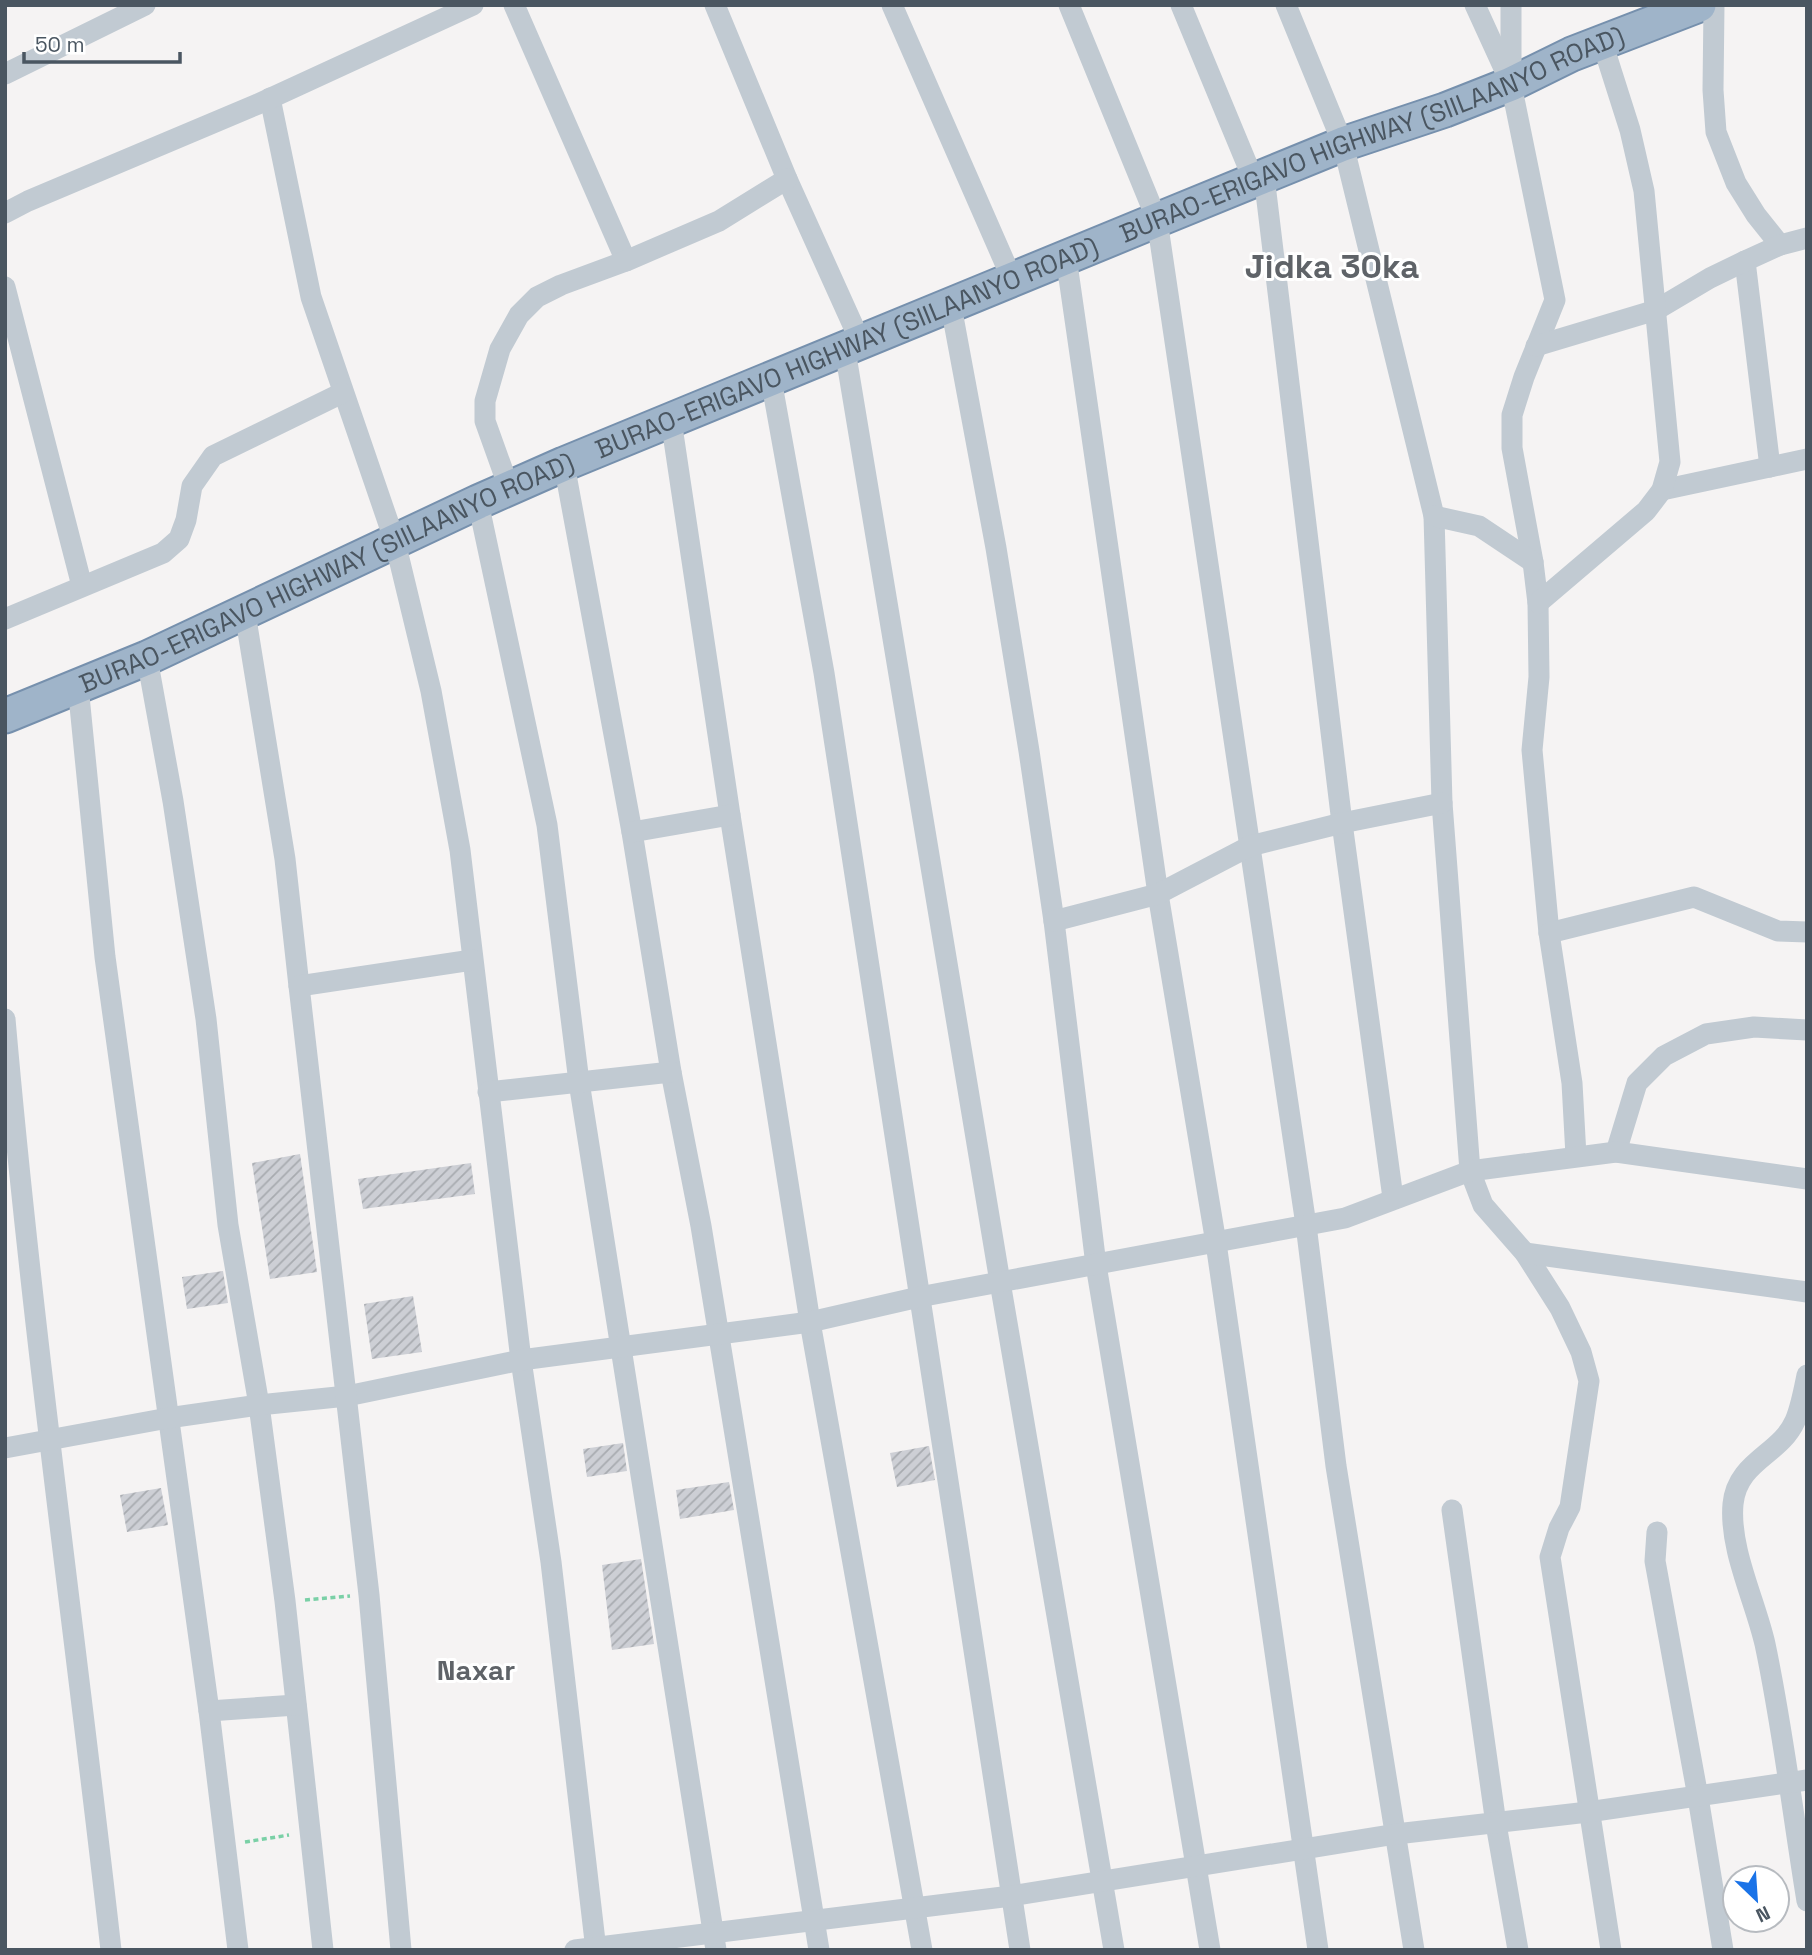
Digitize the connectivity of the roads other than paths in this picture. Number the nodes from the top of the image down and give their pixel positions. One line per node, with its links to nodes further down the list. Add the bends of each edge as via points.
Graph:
1 (145, 5): 14 (street)
2 (473, 5): 16 (street)
3 (514, 5): 25 (street)
4 (715, 5): 19 (street)
5 (892, 5): 27 (street)
6 (1069, 5): 21 (street)
7 (1181, 5): 18 (street)
8 (1286, 5): 17 (street)
9 (1475, 5): 15 (street)
10 (1511, 5): 15 (street)
11 (1699, 5): 13 (highway, BURAO-ERIGAVO HIGHWAY (SIILAANYO ROAD))
12 (1714, 5): 23 (street, via 1716,132 1737,183)
13 (1602, 42): 15 (highway, BURAO-ERIGAVO HIGHWAY (SIILAANYO ROAD)); 30 (street, via 1644,191)
14 (5, 74)
15 (1511, 84): 17 (highway, BURAO-ERIGAVO HIGHWAY (SIILAANYO ROAD)); 31 (street, via 1555,300)
16 (270, 98): 20 (street); 34 (street, via 311,297)
17 (1343, 144): 18 (highway, BURAO-ERIGAVO HIGHWAY (SIILAANYO ROAD)); 42 (street)
18 (1259, 178): 21 (highway, BURAO-ERIGAVO HIGHWAY (SIILAANYO ROAD)); 54 (street)
19 (787, 179): 25 (street, via 719,221); 32 (street)
20 (5, 213)
21 (1157, 220): 24 (highway, BURAO-ERIGAVO HIGHWAY (SIILAANYO ROAD)); 56 (street)
22 (1807, 238): 23 (street)
23 (1780, 246): 26 (street)
24 (1066, 257): 27 (highway, BURAO-ERIGAVO HIGHWAY (SIILAANYO ROAD)); 57 (street)
25 (626, 261): 39 (street, via 537,297 519,315 500,349 489,382 485,421)
26 (1745, 261): 30 (street); 38 (street)
27 (1012, 279): 29 (highway, BURAO-ERIGAVO HIGHWAY (SIILAANYO ROAD))
28 (5, 288): 45 (street)
29 (951, 306): 32 (highway, BURAO-ERIGAVO HIGHWAY (SIILAANYO ROAD)); 58 (street, via 999,562)
30 (1656, 310): 31 (street); 40 (street, via 1670,462)
31 (1536, 346): 44 (street, via 1512,415 1512,448)
32 (853, 347): 33 (highway, BURAO-ERIGAVO HIGHWAY (SIILAANYO ROAD)); 77 (street)
33 (771, 379): 35 (highway, BURAO-ERIGAVO HIGHWAY (SIILAANYO ROAD)); 79 (street, via 824,673)
34 (342, 393): 43 (street); 45 (street, via 213,456 192,486 179,539 163,553)
35 (671, 420): 37 (highway, BURAO-ERIGAVO HIGHWAY (SIILAANYO ROAD)); 53 (street)
36 (1807, 459): 38 (street)
37 (564, 464): 39 (highway, BURAO-ERIGAVO HIGHWAY (SIILAANYO ROAD)); 55 (street)
38 (1770, 467): 40 (street)
39 (509, 488): 41 (highway, BURAO-ERIGAVO HIGHWAY (SIILAANYO ROAD))
40 (1662, 490): 46 (street, via 1646,511)
41 (478, 502): 43 (highway, BURAO-ERIGAVO HIGHWAY (SIILAANYO ROAD)); 66 (street, via 547,825)
42 (1434, 516): 44 (street, via 1479,526); 52 (street)
43 (395, 542): 47 (highway, BURAO-ERIGAVO HIGHWAY (SIILAANYO ROAD)); 61 (street, via 433,704 460,850)
44 (1533, 562): 46 (street)
45 (82, 586): 48 (street)
46 (1538, 603): 60 (street, via 1539,677 1532,750)
47 (245, 613): 49 (highway, BURAO-ERIGAVO HIGHWAY (SIILAANYO ROAD)); 62 (street, via 285,859)
48 (5, 619)
49 (148, 658): 50 (highway, BURAO-ERIGAVO HIGHWAY (SIILAANYO ROAD)); 86 (street, via 206,1019 228,1225)
50 (78, 686): 51 (highway, BURAO-ERIGAVO HIGHWAY (SIILAANYO ROAD)); 87 (street, via 104,957)
51 (5, 716)
52 (1442, 803): 54 (street); 70 (street)
53 (730, 815): 55 (street); 80 (street)
54 (1342, 823): 56 (street); 72 (street)
55 (632, 832): 65 (street)
56 (1250, 846): 57 (street); 73 (street)
57 (1158, 894): 58 (street); 74 (street)
58 (1054, 921): 76 (street)
59 (1807, 932): 60 (street, via 1778,931 1694,897)
60 (1549, 933): 69 (street, via 1572,1083)
61 (472, 960): 62 (street); 67 (street)
62 (299, 986): 85 (street)
63 (5, 1019): 88 (street)
64 (1807, 1030): 68 (street, via 1754,1027 1706,1034 1664,1056 1637,1083)
65 (671, 1072): 66 (street); 81 (street)
66 (579, 1082): 67 (street); 82 (street)
67 (488, 1092): 83 (street)
68 (1616, 1152): 69 (street); 71 (street)
69 (1576, 1156): 70 (street)
70 (1469, 1171): 72 (street); 75 (street, via 1483,1205)
71 (1807, 1179)
72 (1394, 1198): 73 (street, via 1345,1218)
73 (1306, 1225): 74 (street); 98 (street, via 1336,1466)
74 (1216, 1243): 76 (street); 99 (street)
75 (1525, 1253): 78 (street); 96 (street, via 1560,1308 1589,1381 1570,1507 1550,1557)
76 (1096, 1265): 77 (street); 100 (street)
77 (1000, 1282): 79 (street); 101 (street)
78 (1807, 1292)
79 (919, 1297): 80 (street); 102 (street)
80 (810, 1322): 81 (street); 104 (street)
81 (719, 1335): 82 (street); 105 (street)
82 (621, 1346): 83 (street); 106 (street)
83 (521, 1360): 85 (street); 107 (street, via 551,1562)
84 (1806, 1384): 94 (street, via 1795,1423 1743,1475 1733,1503 1734,1533 1765,1643 1783,1742)
85 (347, 1396): 86 (street); 111 (street)
86 (259, 1405): 87 (street); 92 (street)
87 (168, 1418): 88 (street); 93 (street)
88 (48, 1441): 89 (street); 108 (street)
89 (5, 1448)
90 (1452, 1510): 97 (street)
91 (1657, 1532): 95 (street, via 1655,1561)
92 (296, 1705): 93 (street); 110 (street)
93 (209, 1711): 109 (street)
94 (1797, 1781): 95 (street); 103 (street)
95 (1698, 1797): 96 (street); 121 (street)
96 (1588, 1812): 97 (street); 120 (street)
97 (1496, 1824): 98 (street); 119 (street)
98 (1396, 1834): 99 (street); 118 (street)
99 (1304, 1850): 100 (street); 117 (street)
100 (1196, 1866): 101 (street); 116 (street)
101 (1103, 1880): 102 (street); 115 (street)
102 (1011, 1896): 104 (street); 114 (street)
103 (1807, 1901)
104 (916, 1909): 105 (street); 113 (street)
105 (813, 1921): 106 (street); 112 (street)
106 (715, 1941): 107 (street)
107 (589, 1949)
108 (111, 1950)
109 (237, 1950)
110 (323, 1950)
111 (401, 1950)
112 (819, 1950)
113 (922, 1950)
114 (1020, 1950)
115 (1114, 1950)
116 (1210, 1950)
117 (1318, 1950)
118 (1414, 1950)
119 (1518, 1950)
120 (1611, 1950)
121 (1723, 1950)

